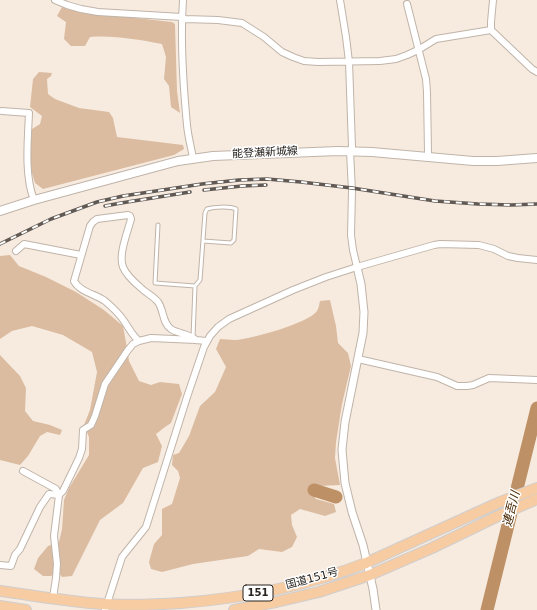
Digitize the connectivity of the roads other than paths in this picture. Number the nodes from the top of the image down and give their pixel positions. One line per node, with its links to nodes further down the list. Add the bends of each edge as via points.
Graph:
1 (55, 0): 6 (street, via 98,12)
2 (183, 0): 6 (street)
3 (340, 0): 9 (street)
4 (493, 0): 7 (street)
5 (407, 4): 8 (street)
6 (182, 17): 9 (street, via 242,23 282,52 304,61); 14 (street, via 182,71)
7 (491, 30): 8 (street, via 436,39); 10 (street)
8 (418, 50): 9 (street, via 396,59); 13 (street, via 426,80)
9 (349, 62): 12 (street, via 352,147)
10 (537, 72)
11 (2, 111): 16 (street, via 29,113 28,172)
12 (350, 151): 13 (main road, 能登瀬新城線); 14 (main road, 能登瀬新城線); 23 (street, via 351,235)
13 (428, 157): 15 (main road, 能登瀬新城線, via 473,161)
14 (193, 158): 16 (main road, 能登瀬新城線)
15 (537, 158)
16 (34, 200): 17 (main road, 能登瀬新城線)
17 (0, 211)
18 (158, 225): 24 (lane, via 155,283)
19 (203, 242): 19 (lane, via 207,209 236,209 234,240 231,243); 24 (lane, via 200,280)
20 (16, 251): 21 (street, via 24,244)
21 (81, 256): 25 (street, via 93,222 108,217 130,216 122,255 123,268 128,276 158,301 169,328); 26 (street, via 74,281 76,286 104,300 124,320)
22 (537, 260): 23 (street, via 508,256 479,245 440,244)
23 (357, 266): 27 (street, via 293,290 229,319 218,327); 28 (street, via 364,312 364,333)
24 (195, 286): 25 (lane)
25 (194, 338): 26 (street, via 151,338); 27 (street)
26 (139, 341): 32 (street, via 128,350 105,384 91,425 83,432 80,458)
27 (206, 342): 40 (street, via 146,527 122,557)
28 (358, 359): 29 (street, via 437,377 457,386 473,385 489,378); 34 (street, via 342,450 345,484)
29 (537, 380)
30 (23, 471): 32 (street, via 56,489)
31 (537, 488): 34 (highway, 国道151号 / 151, via 500,502)
32 (59, 495): 35 (street, via 49,494 40,507 11,566); 38 (street, via 54,536 56,578)
33 (537, 499): 36 (highway, 国道151号 / 151)
34 (366, 563): 36 (street); 40 (highway, 国道151号 / 151, via 274,590 200,601)
35 (0, 565)
36 (370, 575): 42 (highway, 国道151号 / 151, via 304,595); 43 (street)
37 (0, 591): 38 (highway, 国道151号 / 151)
38 (53, 598): 40 (highway, 国道151号 / 151)
39 (0, 606): 41 (highway)
40 (106, 607)
41 (26, 610)
42 (234, 610)
43 (376, 610)

